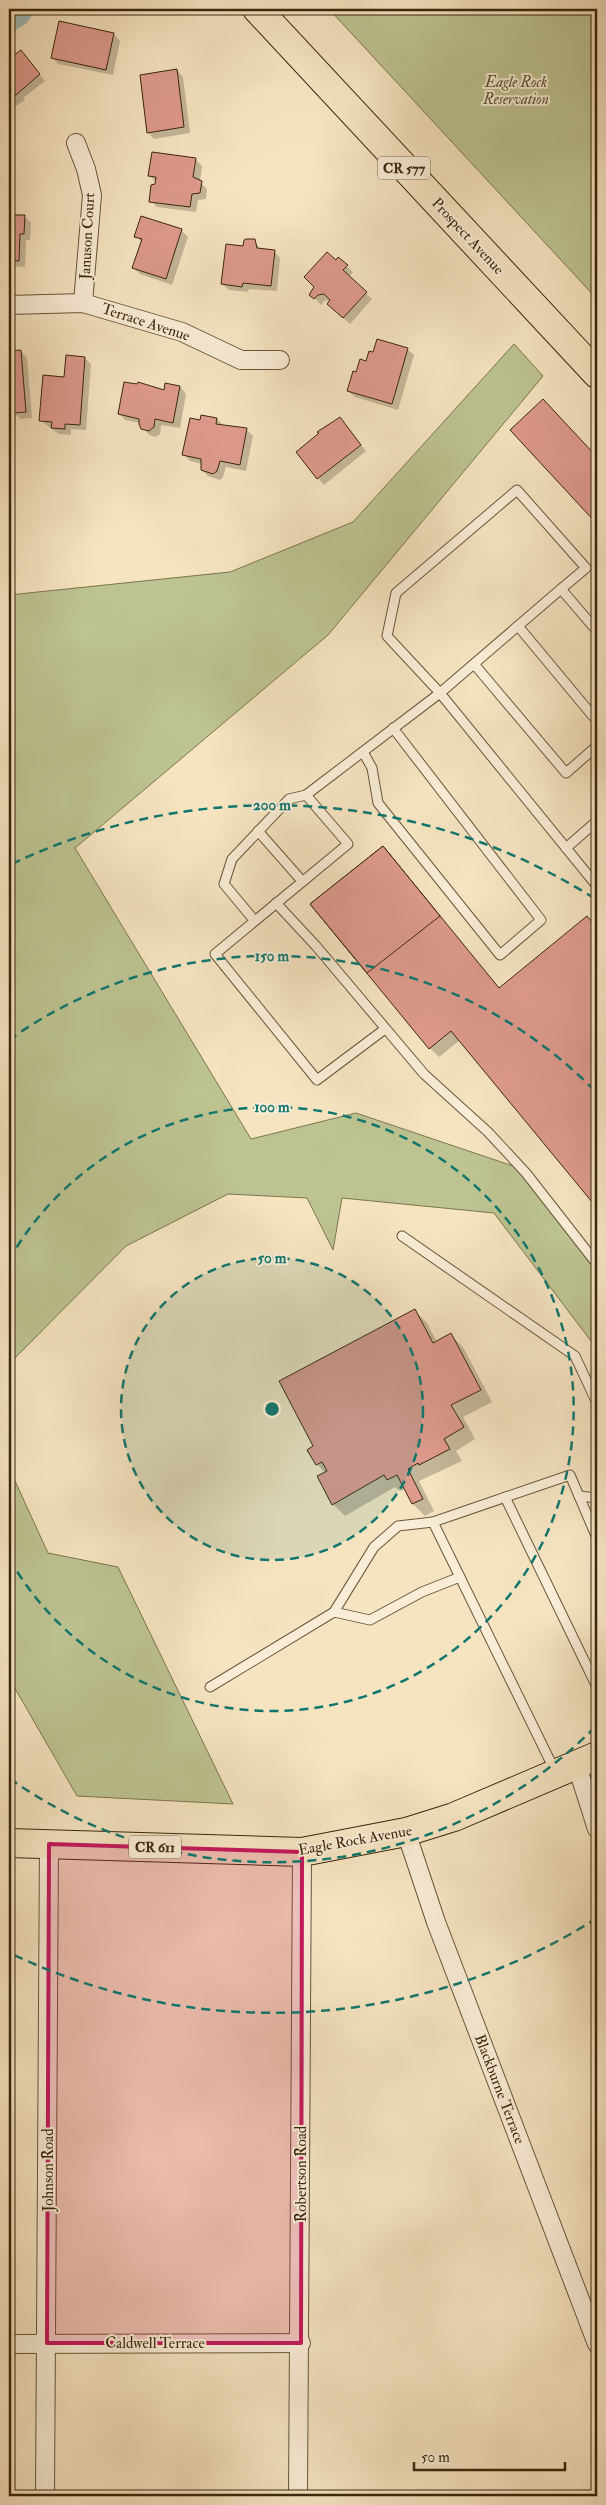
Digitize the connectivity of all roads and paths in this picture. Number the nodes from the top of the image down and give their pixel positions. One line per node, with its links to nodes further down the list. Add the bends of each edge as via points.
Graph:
1 (257, 9): 6 (main road, Prospect Avenue / CR 577)
2 (76, 143): 3 (street, Januson Court, via 92,194)
3 (83, 302): 4 (street, Terrace Avenue); 5 (street, Terrace Avenue, via 182,332 242,360)
4 (9, 304)
5 (280, 360)
6 (597, 374)
7 (561, 589): 8 (lane); 9 (lane); 11 (lane, via 586,568 517,490 396,593 386,636)
8 (518, 626): 10 (lane); 12 (lane)
9 (597, 631)
10 (474, 664): 11 (lane); 14 (lane, via 566,773)
11 (440, 693): 13 (lane); 19 (lane)
12 (597, 721)
13 (393, 728): 15 (lane); 15 (lane, via 541,920 500,955 378,803 372,768)
14 (597, 746)
15 (363, 752): 16 (lane)
16 (306, 795): 18 (lane, via 289,799); 20 (lane, via 348,844)
17 (597, 821): 19 (lane)
18 (258, 831): 20 (lane); 23 (lane, via 232,859 224,884)
19 (566, 848): 21 (lane)
20 (302, 881): 22 (lane)
21 (597, 886)
22 (276, 903): 23 (lane); 24 (lane)
23 (254, 920): 24 (lane, via 216,954 317,1080)
24 (385, 1029): 26 (lane, via 424,1074 488,1132 526,1173)
25 (402, 1236): 27 (lane, via 575,1356)
26 (597, 1264)
27 (597, 1403)
28 (579, 1496): 29 (lane, via 570,1475); 30 (lane); 32 (lane)
29 (505, 1497): 31 (lane); 36 (lane)
30 (597, 1498)
31 (433, 1522): 33 (lane); 34 (lane, via 398,1526 374,1547)
32 (597, 1538)
33 (460, 1577): 34 (lane, via 422,1592 370,1620); 37 (lane)
34 (334, 1612): 35 (lane)
35 (210, 1687)
36 (597, 1687)
37 (577, 1765): 38 (street); 39 (main road, Eagle Rock Avenue / CR 611, via 454,1816)
38 (597, 1829)
39 (406, 1832): 42 (main road, Eagle Rock Avenue / CR 611); 46 (street, Blackburne Terrace, via 436,1922)
40 (9, 1843): 41 (main road, Eagle Rock Avenue / CR 611)
41 (49, 1844): 42 (main road, Eagle Rock Avenue / CR 611); 45 (street, Johnson Road)
42 (302, 1852): 43 (street, Robertson Road)
43 (301, 2343): 45 (street, Caldwell Terrace); 48 (street, Robertson Road)
44 (9, 2344): 45 (street, Caldwell Terrace)
45 (47, 2344): 47 (street, Johnson Road)
46 (597, 2344)
47 (45, 2496)
48 (298, 2496)

